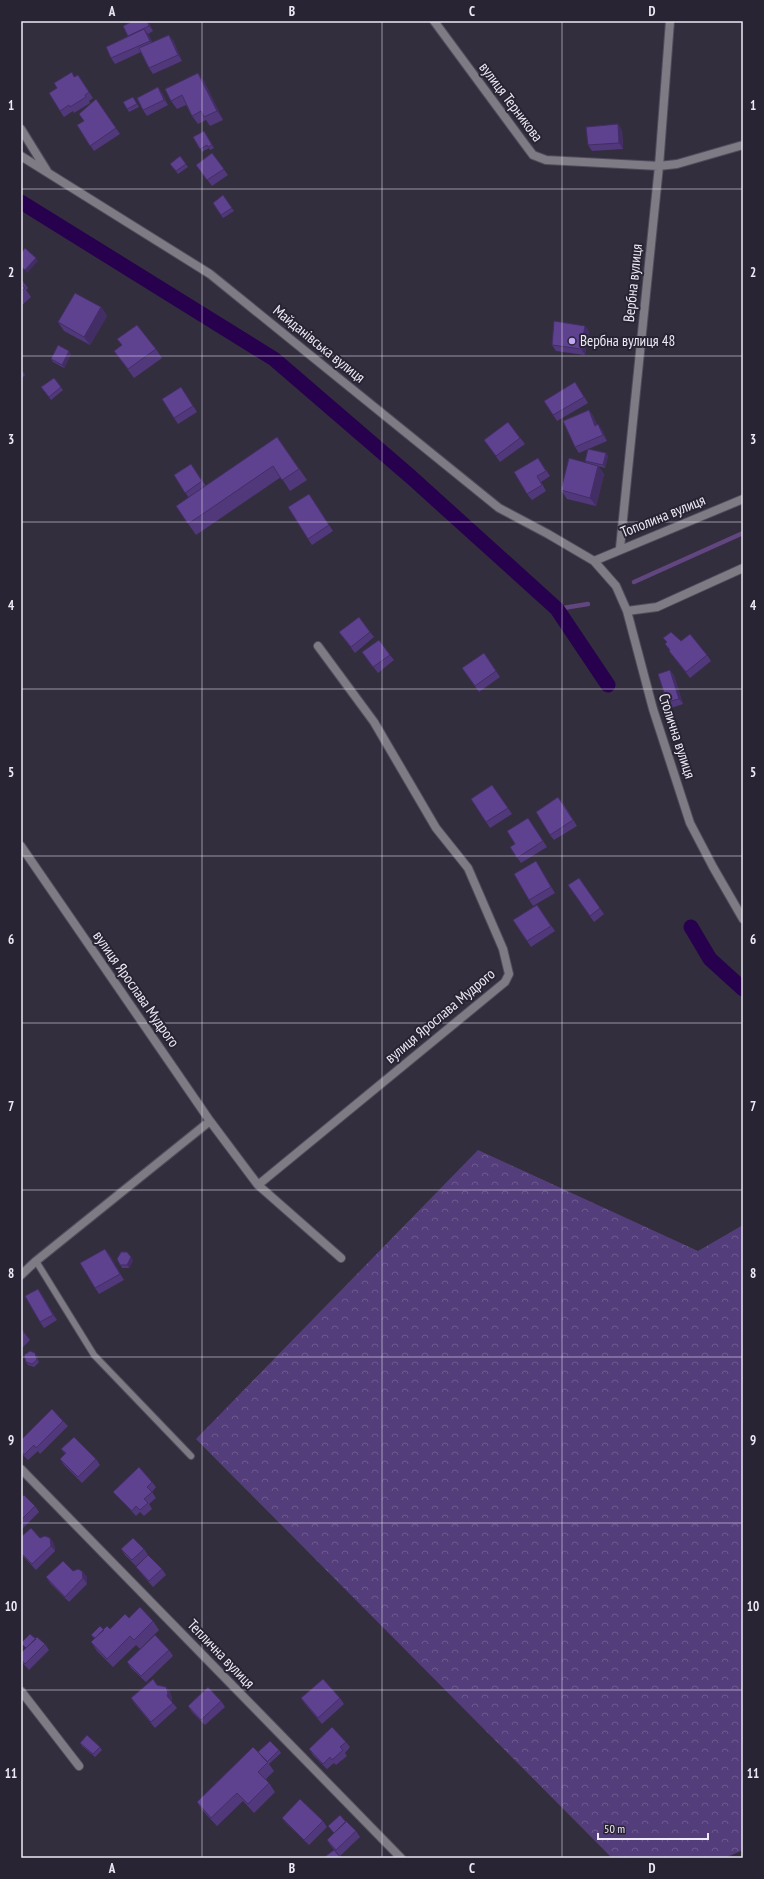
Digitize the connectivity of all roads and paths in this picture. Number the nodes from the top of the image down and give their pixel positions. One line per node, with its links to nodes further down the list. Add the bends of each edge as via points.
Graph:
1 (434, 21): 6 (street, вулиця Терникова, via 533,154 546,160 563,163)
2 (670, 21): 6 (street, Вербна вулиця)
3 (21, 129): 7 (street)
4 (743, 145): 6 (street, вулиця Терникова, via 676,164)
5 (21, 156): 7 (street, Майданівська вулиця)
6 (659, 166): 9 (street, Вербна вулиця)
7 (48, 171): 10 (street, Майданівська вулиця, via 210,274 499,508)
8 (743, 499): 9 (street, Тополина вулиця)
9 (620, 548): 10 (street, Тополина вулиця)
10 (594, 561): 12 (street, Столична вулиця, via 616,586)
11 (743, 568): 12 (street, via 657,607)
12 (627, 611): 15 (street, Столична вулиця, via 653,708 690,823)
13 (318, 646): 17 (street, вулиця Ярослава Мудрого, via 374,722 436,828 468,868 503,950 509,974 505,982)
14 (21, 846): 16 (street, вулиця Ярослава Мудрого)
15 (743, 919)
16 (210, 1121): 17 (street, вулиця Ярослава Мудрого); 19 (street)
17 (258, 1185): 18 (street, вулиця Ярослава Мудрого)
18 (341, 1258)
19 (36, 1261): 20 (street); 21 (lane, via 94,1355)
20 (21, 1275)
21 (192, 1456)
22 (21, 1469): 25 (street, Теплична вулиця)
23 (21, 1691): 24 (street)
24 (79, 1766)
25 (401, 1858)

